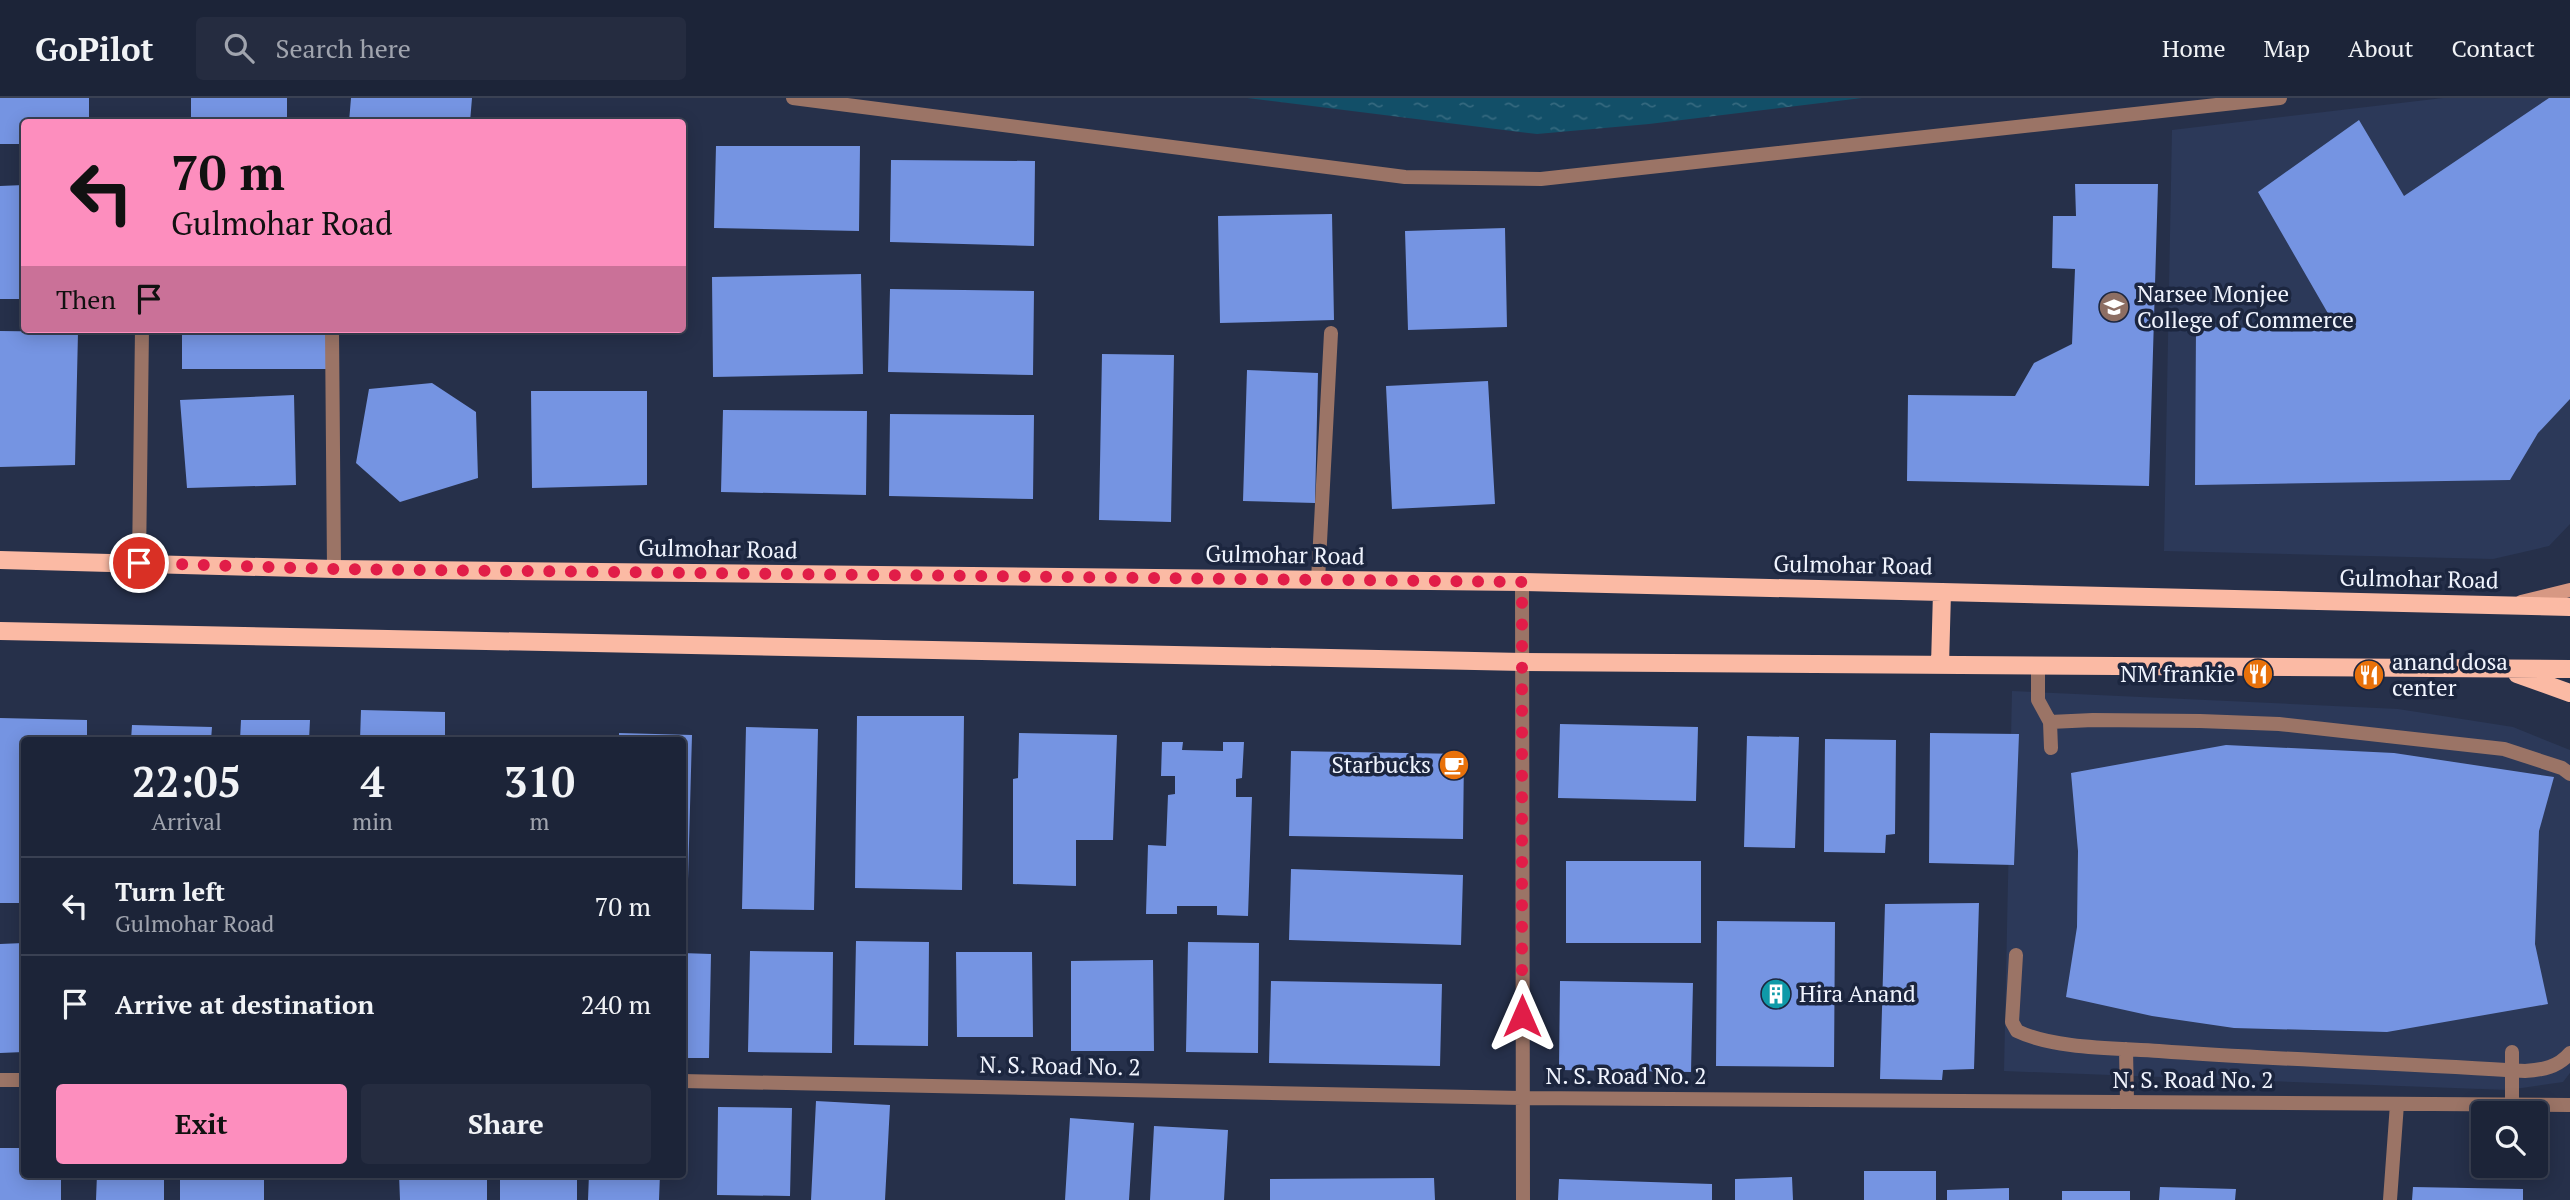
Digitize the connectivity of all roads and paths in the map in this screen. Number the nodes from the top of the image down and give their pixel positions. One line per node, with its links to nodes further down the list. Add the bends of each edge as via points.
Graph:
1 (793, 98): 2 (street, via 1405,177 1541,179)
2 (2280, 98)
3 (142, 333): 7 (street)
4 (332, 333): 8 (street)
5 (1331, 333): 9 (street)
6 (0, 560): 7 (main road, Gulmohar Road)
7 (139, 563): 8 (main road, Gulmohar Road)
8 (334, 569): 9 (main road, Gulmohar Road)
9 (1318, 580): 10 (main road, Gulmohar Road)
10 (1522, 582): 12 (main road, Gulmohar Road); 16 (street)
11 (2570, 590): 13 (main road)
12 (1942, 592): 13 (main road, Gulmohar Road); 17 (main road)
13 (2506, 605): 14 (main road, Gulmohar Road)
14 (2570, 607)
15 (0, 631): 16 (main road)
16 (1523, 662): 17 (main road); 33 (street)
17 (1940, 665): 18 (main road)
18 (2038, 666): 19 (main road); 22 (street, via 2038,700)
19 (2503, 669): 20 (main road); 21 (main road)
20 (2570, 669)
21 (2570, 693)
22 (2050, 722): 23 (street); 24 (street, via 2279,724 2504,749)
23 (2051, 748)
24 (2570, 774)
25 (2016, 956): 26 (street, via 2011,1022 2017,1031 2043,1040)
26 (2126, 1049): 29 (street); 35 (street)
27 (2512, 1052): 29 (street)
28 (2570, 1053): 29 (street, via 2552,1067)
29 (2511, 1070): 34 (street)
30 (0, 1080): 31 (street)
31 (21, 1080)
32 (686, 1082): 33 (street, N. S. Road No. 2)
33 (1522, 1098): 35 (street, N. S. Road No. 2); 40 (street)
34 (2512, 1101)
35 (2127, 1102): 36 (street, N. S. Road No. 2)
36 (2396, 1104): 37 (street, N. S. Road No. 2); 41 (street)
37 (2471, 1105)
38 (2548, 1105): 39 (street, N. S. Road No. 2)
39 (2570, 1105)
40 (1523, 1200)
41 (2390, 1200)

